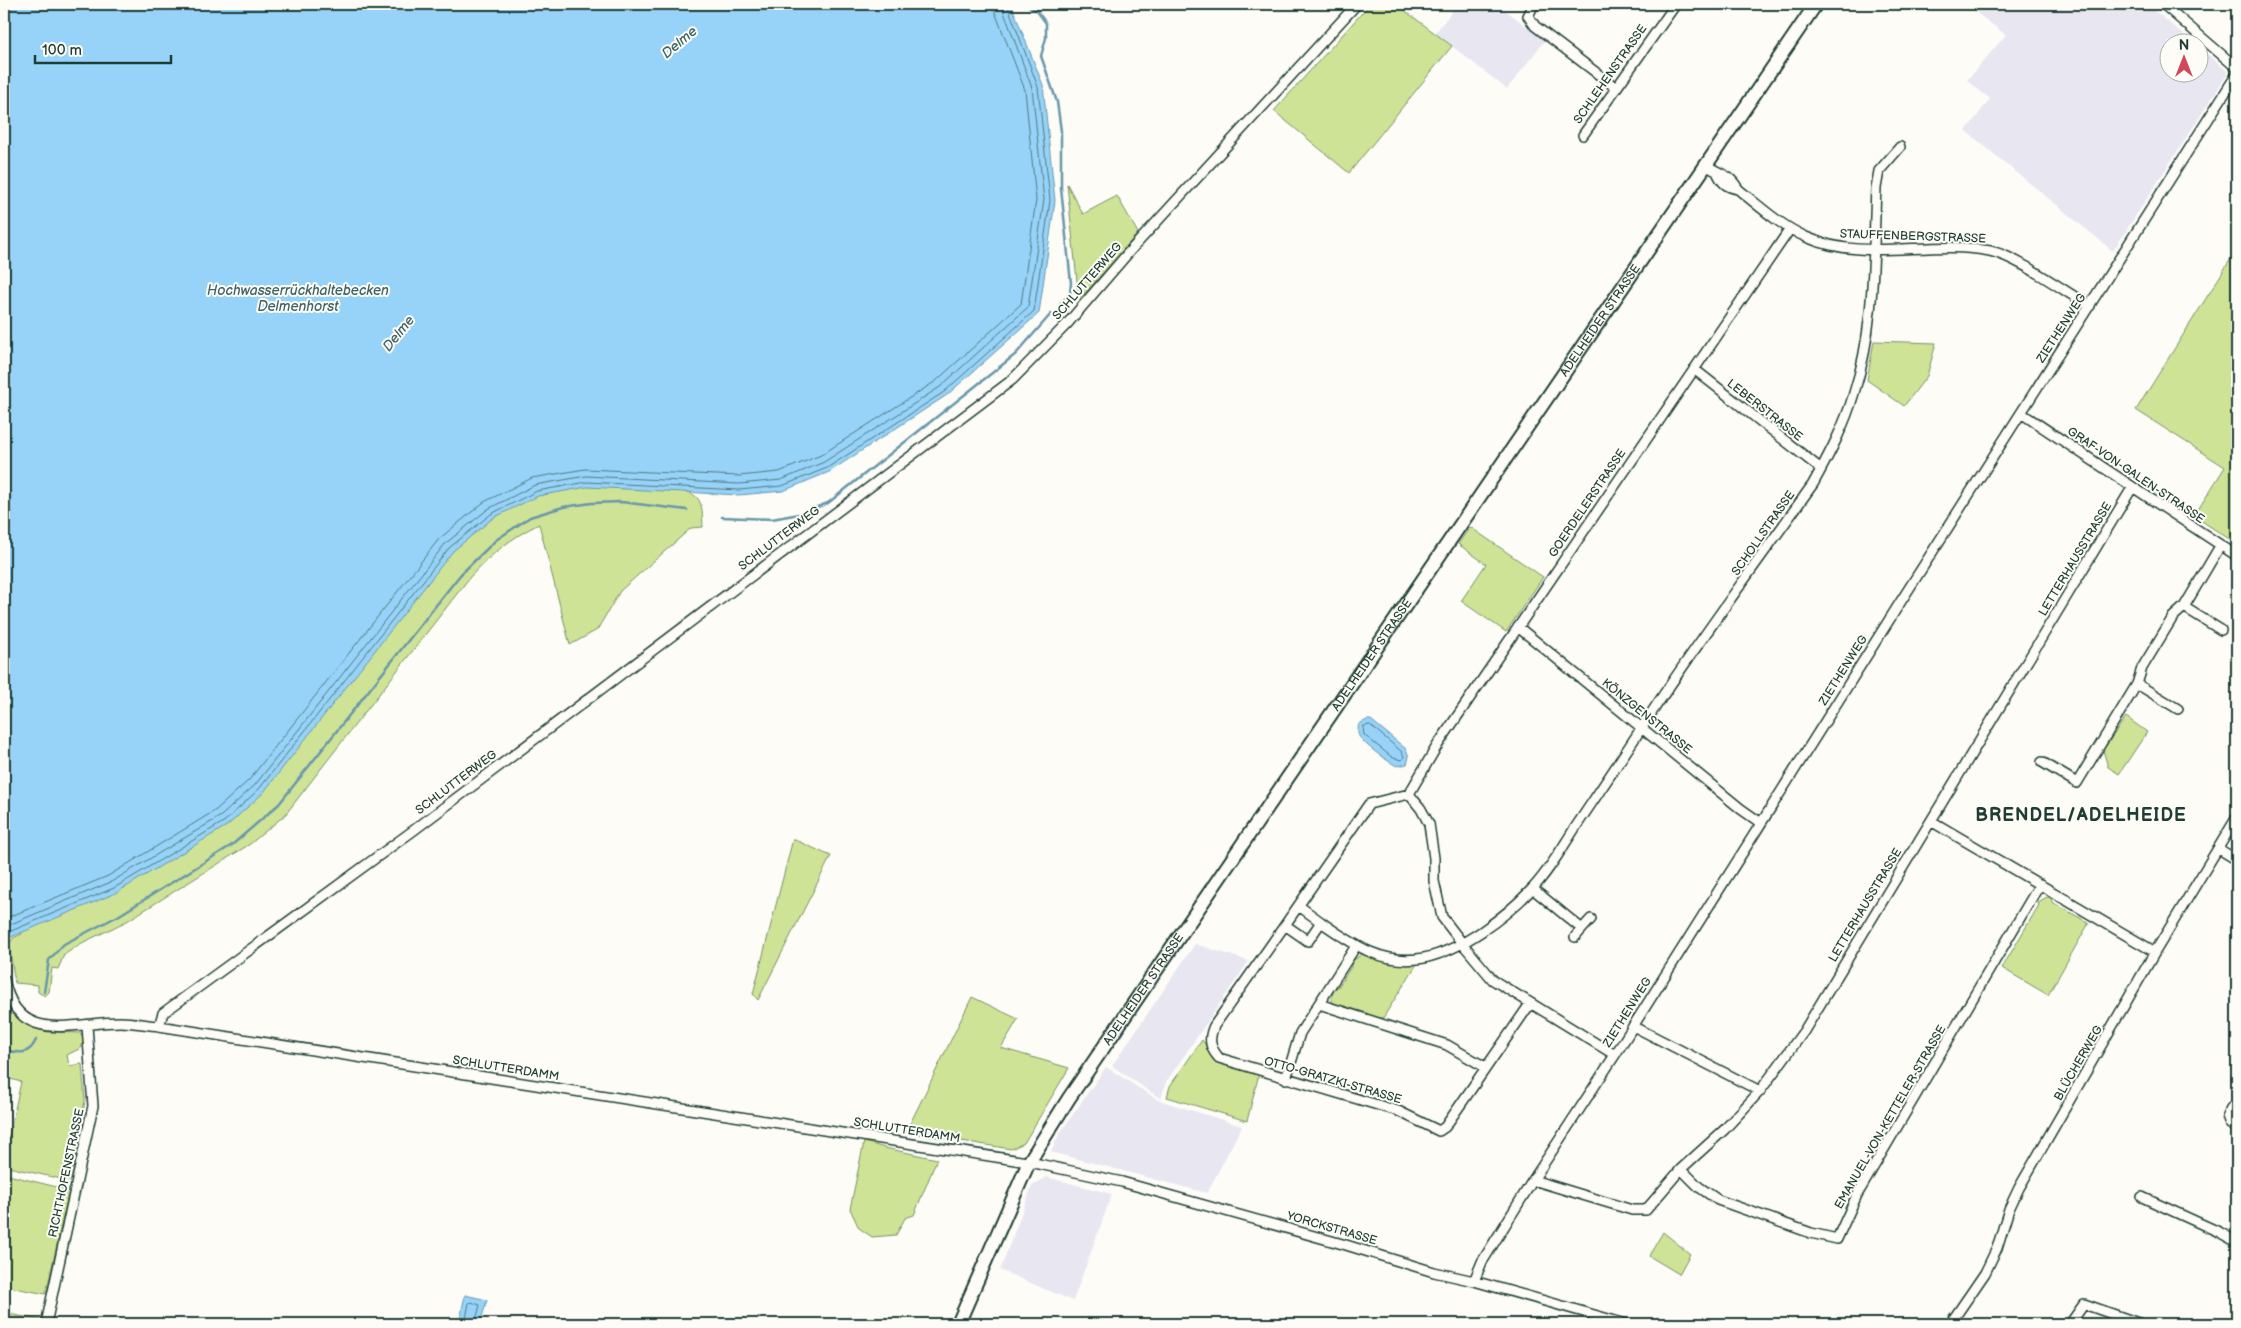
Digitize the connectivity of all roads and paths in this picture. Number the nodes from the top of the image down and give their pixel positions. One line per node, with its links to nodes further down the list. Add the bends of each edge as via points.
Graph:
1 (1358, 4): 49 (street, SCHLUTTERWEG, via 1129,252 1067,324 1012,380 414,830 164,1013)
2 (1534, 4): 8 (street, via 1528,16 1536,26)
3 (1676, 4): 8 (street, SCHLEHENSTRASSE)
4 (1816, 4): 11 (main road, ADELHEIDER STRASSE)
5 (2164, 4): 6 (street)
6 (2237, 68)
7 (2237, 74): 14 (street, ZIETHENWEG)
8 (1615, 86): 9 (street, SCHLEHENSTRASSE)
9 (1583, 135)
10 (1900, 148): 13 (street, SCHOLLSTRASSE, via 1879,171)
11 (1711, 169): 12 (street, STAUFFENBERGSTRASSE, via 1727,187 1738,189); 57 (main road, ADELHEIDER STRASSE, via 1069,1098)
12 (1790, 229): 13 (street, STAUFFENBERGSTRASSE, via 1838,247); 15 (street, GOERDELERSTRASSE)
13 (1873, 249): 14 (street, STAUFFENBERGSTRASSE, via 1970,248 1992,251 2010,258); 17 (street, SCHOLLSTRASSE, via 1867,339 1855,393)
14 (2090, 306): 16 (street, ZIETHENWEG)
15 (1694, 369): 17 (street, LEBERSTRASSE); 22 (street, GOERDELERSTRASSE)
16 (2021, 413): 18 (street, GRAF-VON-GALEN-STRASSE); 31 (street, ZIETHENWEG)
17 (1821, 469): 26 (street, SCHOLLSTRASSE)
18 (2132, 488): 19 (street, GRAF-VON-GALEN-STRASSE); 30 (street, LETTERHAUSSTRASSE)
19 (2220, 546): 20 (street, GRAF-VON-GALEN-STRASSE); 21 (street)
20 (2237, 556)
21 (2184, 607): 23 (street); 24 (street, via 2173,617 2142,668)
22 (1518, 627): 26 (street, KÖNZGENSTRASSE); 28 (street, GOERDELERSTRASSE, via 1437,746)
23 (2221, 630)
24 (2137, 684): 25 (street); 27 (street, via 2077,783)
25 (2178, 709)
26 (1642, 728): 31 (street, KÖNZGENSTRASSE); 35 (street, SCHOLLSTRASSE)
27 (2042, 762)
28 (1409, 794): 36 (street, OTTO-GRATZKI-STRASSE, via 1369,804); 42 (street, via 1429,824 1434,881 1442,917)
29 (2237, 818): 32 (street, BLÜCHERWEG)
30 (1931, 821): 34 (street); 54 (street, LETTERHAUSSTRASSE, via 1804,1031)
31 (1761, 823): 50 (street, ZIETHENWEG)
32 (2219, 849): 33 (street); 44 (street, BLÜCHERWEG)
33 (2237, 860)
34 (2040, 884): 44 (street); 58 (street, EMANUEL-VON-KETTELER-STRASSE, via 1857,1195 1838,1239 1718,1200)
35 (1533, 889): 40 (street); 42 (street, SCHOLLSTRASSE, via 1505,914)
36 (1299, 906): 38 (street, SCHOLLSTRASSE); 39 (street, OTTO-GRATZKI-STRASSE)
37 (1591, 919): 40 (street)
38 (1321, 922): 39 (street, via 1308,941); 43 (street, SCHOLLSTRASSE)
39 (1285, 925): 53 (street, OTTO-GRATZKI-STRASSE, via 1214,1026 1210,1040 1220,1058)
40 (1582, 929): 41 (street)
41 (1575, 937)
42 (1462, 943): 43 (street, SCHOLLSTRASSE, via 1423,958 1399,959 1380,956); 47 (street, via 1493,980)
43 (1356, 946): 46 (street)
44 (2156, 952): 66 (street, BLÜCHERWEG, via 2020,1188 1985,1273)
45 (4, 979): 48 (street, SCHLUTTERDAMM, via 14,1005 31,1020 45,1026)
46 (1319, 1004): 52 (street, via 1447,1045); 53 (street, via 1300,1033)
47 (1530, 1004): 51 (street); 52 (street, OTTO-GRATZKI-STRASSE)
48 (86, 1026): 49 (street, SCHLUTTERDAMM, via 120,1022); 63 (street, RICHTHOFENSTRASSE, via 93,1106)
49 (159, 1026): 57 (street, SCHLUTTERDAMM)
50 (1633, 1026): 51 (street, ZIETHENWEG); 54 (street)
51 (1615, 1055): 59 (street, ZIETHENWEG)
52 (1485, 1067): 53 (street, OTTO-GRATZKI-STRASSE, via 1446,1127 1439,1131 1398,1111)
53 (1286, 1079)
54 (1760, 1092): 58 (street, LETTERHAUSSTRASSE)
55 (2237, 1106): 56 (street, via 2231,1108 2227,1116 2230,1124)
56 (2237, 1128)
57 (1029, 1162): 62 (street, YORCKSTRASSE, via 1122,1182); 64 (main road, ADELHEIDER STRASSE)
58 (1681, 1169): 59 (street, LETTERHAUSSTRASSE, via 1646,1210)
59 (1533, 1180): 62 (street, ZIETHENWEG, via 1482,1262)
60 (2142, 1197): 61 (street)
61 (2237, 1242)
62 (1474, 1281): 65 (street, YORCKSTRASSE)
63 (46, 1324)
64 (958, 1324)
65 (1626, 1324)
66 (1950, 1324)
67 (2070, 1324): 68 (street, via 2084,1304)
68 (2141, 1324)

